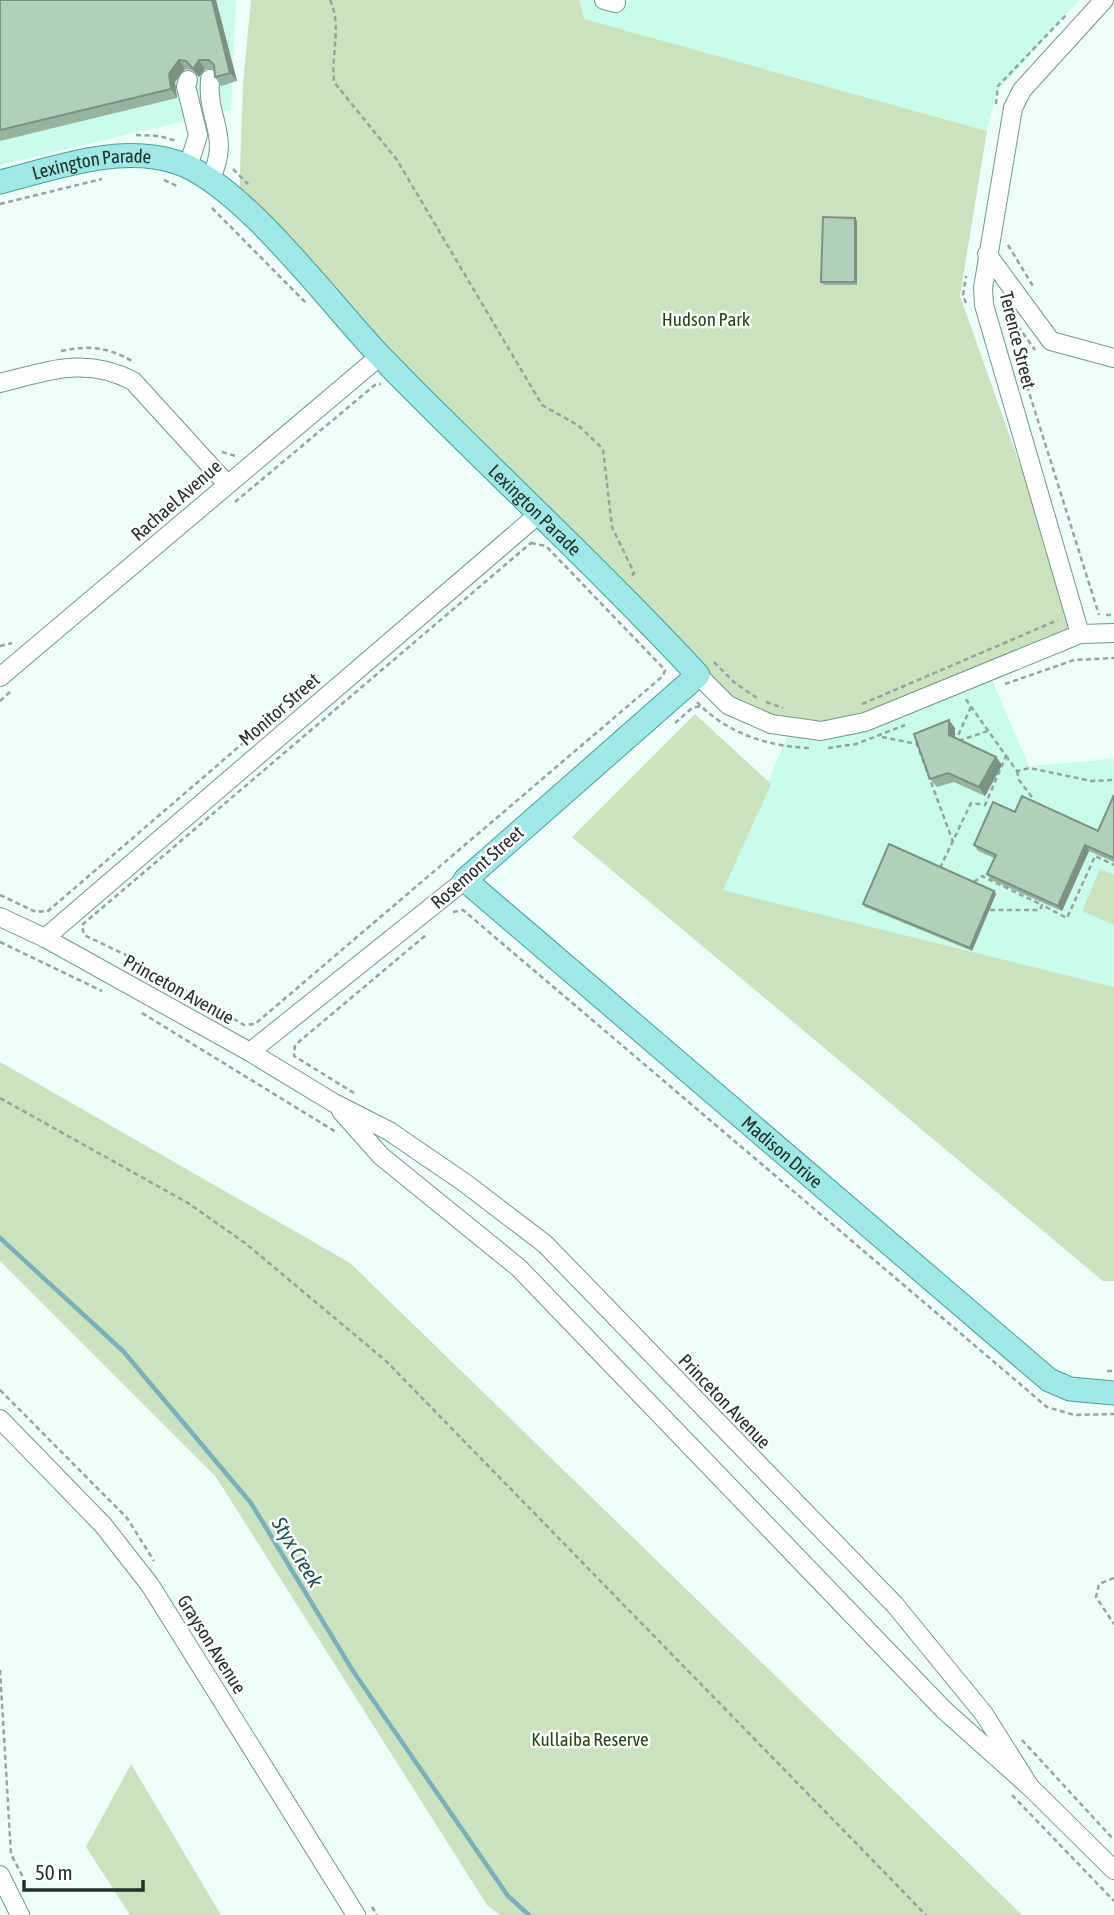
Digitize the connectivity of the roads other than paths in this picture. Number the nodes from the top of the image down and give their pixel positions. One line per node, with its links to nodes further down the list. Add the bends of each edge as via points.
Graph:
1 (1104, 0): 7 (street, Terence Street, via 1022,90 1013,108)
2 (211, 79): 5 (street, via 209,90 221,150)
3 (188, 80): 4 (street, via 198,135)
4 (186, 178): 5 (main road, Lexington Parade); 6 (main road, Lexington Parade, via 154,156 131,155)
5 (210, 180): 8 (main road, Lexington Parade, via 239,202)
6 (0, 182)
7 (987, 254): 9 (street, via 1051,341); 14 (street, Terence Street, via 984,305)
8 (380, 356): 11 (street, Rachael Avenue); 12 (main road, Lexington Parade)
9 (1114, 358)
10 (0, 383): 11 (street, via 71,366 114,371 133,381)
11 (226, 483): 16 (street, Rachael Avenue)
12 (540, 513): 15 (main road, Lexington Parade); 19 (street, Monitor Street)
13 (1114, 633): 14 (street, Lexington Parade)
14 (1080, 634): 15 (street, Lexington Parade, via 865,722 821,731 771,724 728,705)
15 (704, 667): 17 (main road, Rosemont Street)
16 (1, 674)
17 (465, 880): 20 (street, Rosemont Street); 22 (main road, Madison Drive, via 1049,1380 1070,1389)
18 (0, 917): 19 (street, Princeton Avenue)
19 (44, 937): 20 (street, Princeton Avenue)
20 (250, 1052): 21 (street, Princeton Avenue)
21 (334, 1103): 24 (street, Princeton Avenue, via 381,1156 519,1268 944,1710); 24 (street, Princeton Avenue, via 389,1131 545,1244 895,1605 984,1714)
22 (1114, 1393)
23 (0, 1419): 28 (street, Grayson Avenue, via 103,1525 150,1585)
24 (1030, 1787): 25 (street, Princeton Avenue)
25 (1114, 1870)
26 (0, 1875): 27 (street)
27 (20, 1915)
28 (356, 1915)

